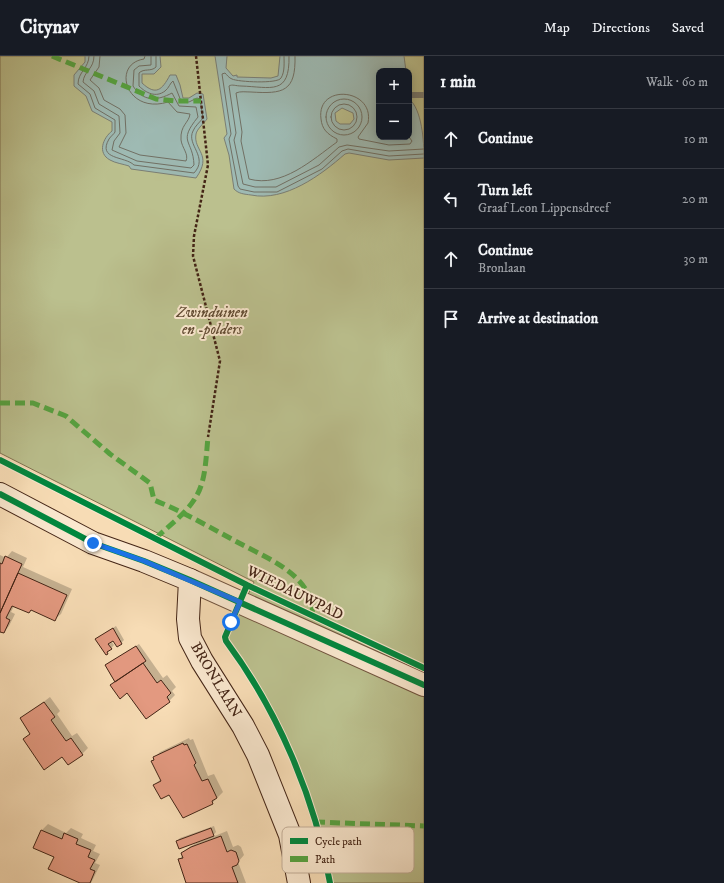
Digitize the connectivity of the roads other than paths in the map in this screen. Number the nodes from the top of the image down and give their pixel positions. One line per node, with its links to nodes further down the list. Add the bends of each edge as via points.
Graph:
1 (0, 494): 2 (street, via 93,543)
2 (190, 580): 3 (street); 4 (street, BRONLAAN, via 190,638 258,755)
3 (424, 685)
4 (287, 827)
5 (297, 873): 6 (street, BRONLAAN)
6 (299, 883)

